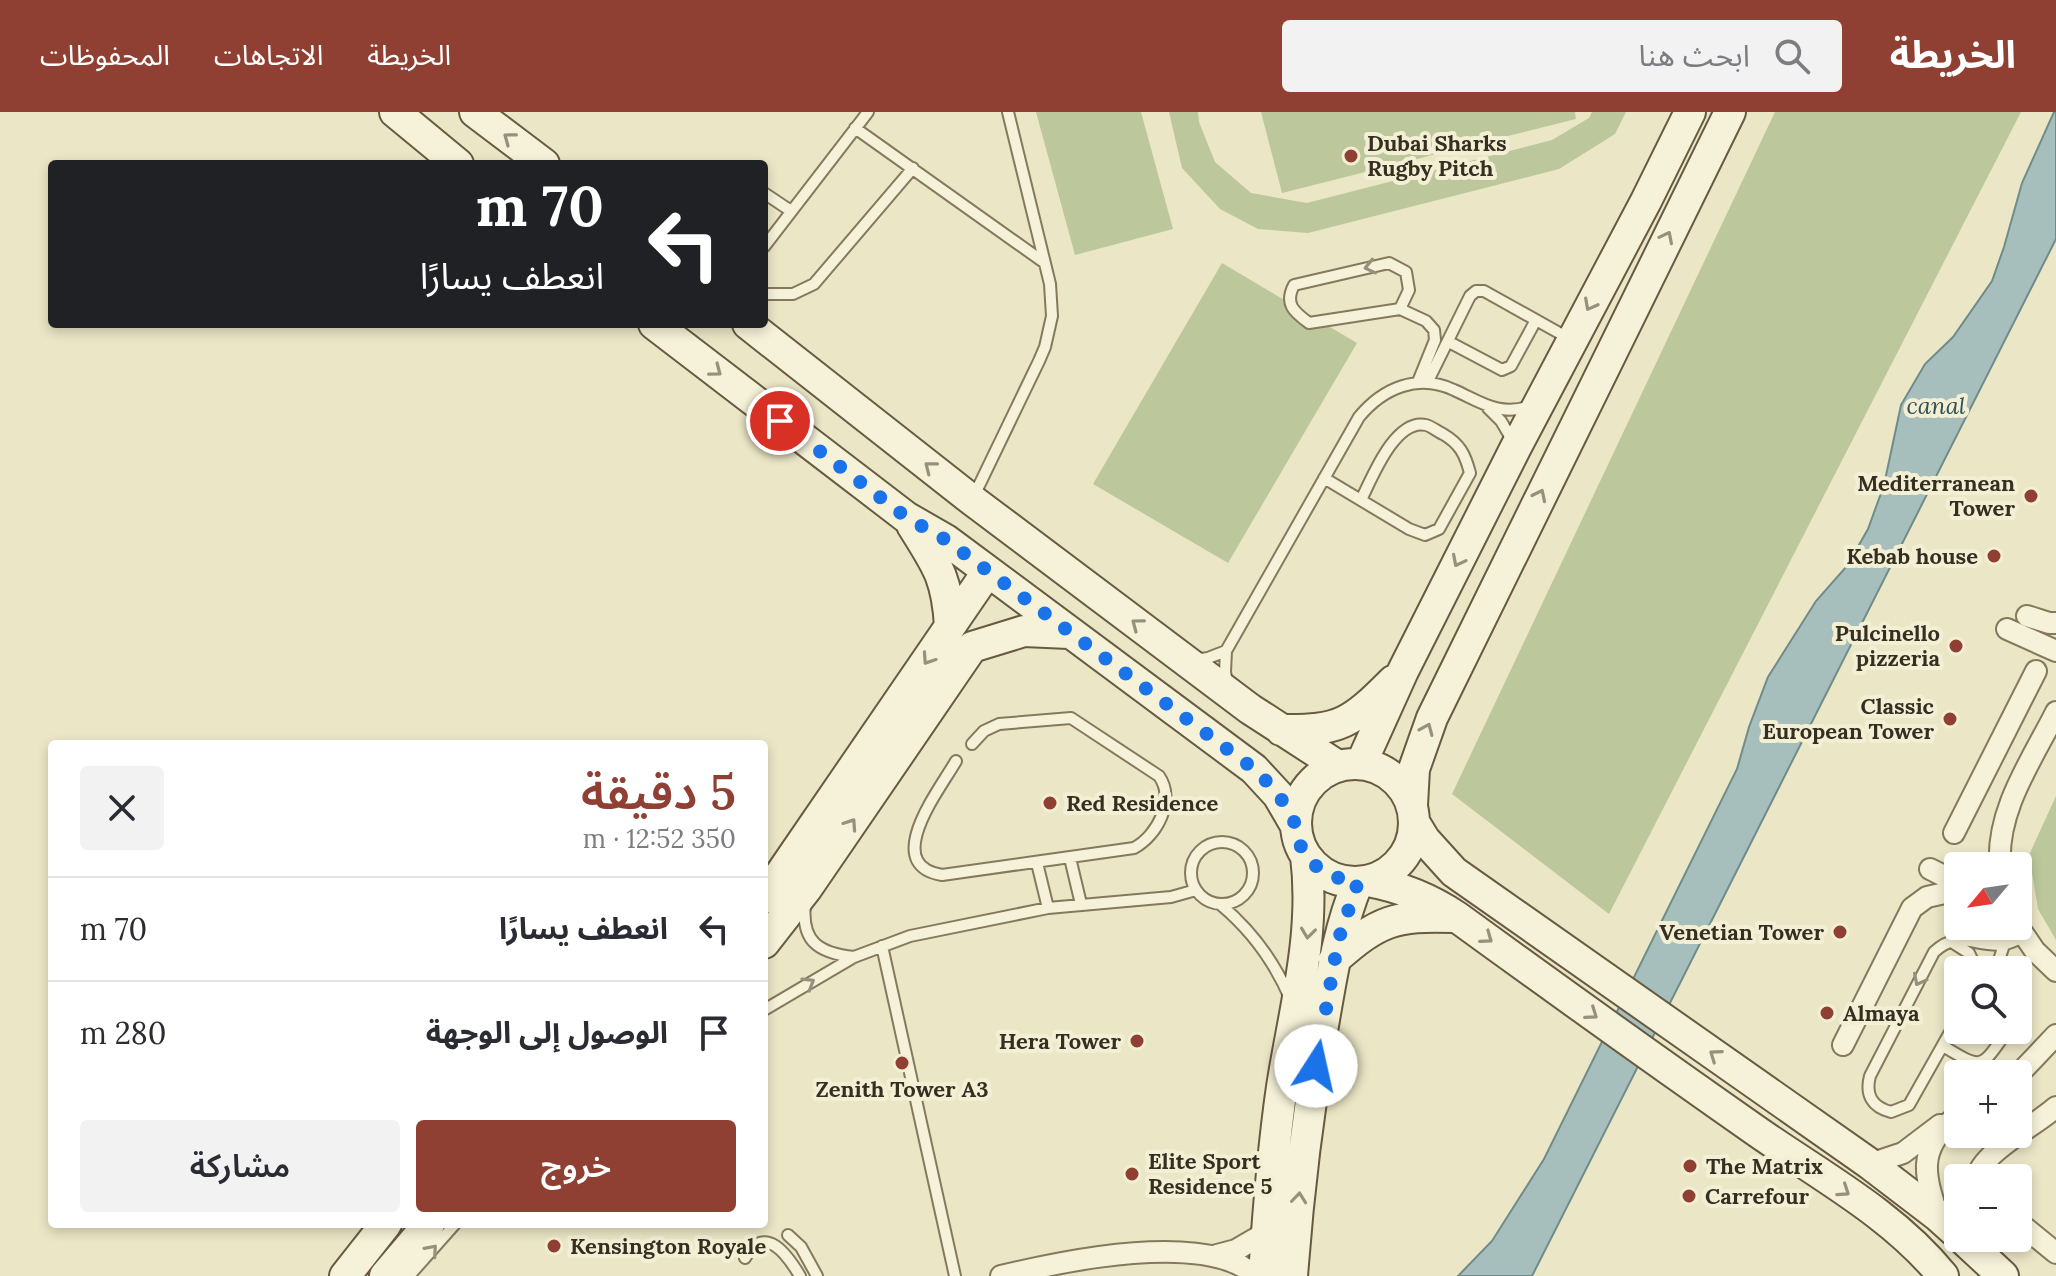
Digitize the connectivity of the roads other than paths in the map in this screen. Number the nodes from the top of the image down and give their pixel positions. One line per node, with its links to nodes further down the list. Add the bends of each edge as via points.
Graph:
1 (395, 112): 8 (main road)
2 (475, 112): 9 (main road, one-way to 2)
3 (868, 112): 7 (lane)
4 (1008, 112): 15 (lane)
5 (1690, 112): 12 (main road)
6 (1730, 112): 16 (main road, one-way to 6)
7 (855, 128): 10 (lane); 13 (lane)
8 (453, 160)
9 (539, 160)
10 (913, 168): 15 (lane); 17 (lane, via 814,284 793,294)
11 (768, 196): 13 (lane)
12 (1646, 201): 16 (main road, via 1627,257 1630,269); 22 (main road, one-way to 22)
13 (791, 211): 14 (lane)
14 (768, 242)
15 (1045, 263): 29 (lane, via 1052,300 1045,347)
16 (1644, 282): 50 (main road, one-way to 16, via 1414,769 1424,734)
17 (768, 294)
18 (1400, 309): 18 (lane, one-way to 18, via 1409,290 1406,272 1389,263 1294,285 1289,295 1292,310 1309,323); 24 (lane, via 1434,330)
19 (1536, 320): 22 (lane); 23 (lane, via 1511,366 1502,370); 23 (lane, via 1476,291)
20 (659, 328): 31 (main road, one-way to 31)
21 (753, 328): 29 (main road, one-way to 21)
22 (1572, 340): 25 (main road)
23 (1449, 342): 24 (lane)
24 (1422, 383): 26 (lane, via 1452,389); 28 (lane, via 1400,385 1370,403)
25 (1539, 402): 26 (lane, via 1508,411); 27 (main road)
26 (1486, 407): 27 (lane)
27 (1516, 447): 41 (main road, one-way to 41)
28 (1324, 478): 30 (lane); 38 (lane)
29 (972, 500): 40 (main road, one-way to 29)
30 (1361, 500): 30 (lane, via 1425,535 1439,529 1470,473 1466,458 1458,443 1426,424 1414,426 1399,432)
31 (906, 517): 32 (main road); 35 (main road, via 939,568)
32 (988, 571): 35 (main road); 37 (main road)
33 (2027, 616): 34 (street)
34 (2056, 623)
35 (950, 626): 62 (main road, one-way to 62)
36 (2007, 629): 39 (street)
37 (1069, 633): 51 (main road, via 1254,769); 60 (main road, one-way to 37, via 972,647 1024,631)
38 (1226, 651): 40 (lane); 43 (lane)
39 (2056, 651)
40 (1185, 660): 43 (main road)
41 (1403, 671): 46 (main road, via 1340,725); 49 (main road)
42 (2036, 671): 44 (street)
43 (1230, 693): 46 (main road)
44 (2017, 708): 45 (street); 52 (street)
45 (2053, 718): 53 (street, via 2006,811)
46 (1281, 730): 49 (main road)
47 (972, 744): 55 (lane, via 999,724 1071,718 1159,776 1167,799 1142,844)
48 (956, 761): 56 (lane, via 915,834 913,850 920,865 942,875)
49 (1349, 765): 50 (main road, via 1374,767 1398,781); 51 (main road, via 1311,782 1302,796)
50 (1413, 813): 59 (main road, via 1412,838 1401,859 1383,875); 87 (main road, one-way to 50, via 1448,868 1425,840)
51 (1296, 826): 54 (main road)
52 (1954, 833)
53 (2000, 852)
54 (1306, 856): 59 (main road, via 1329,875); 78 (main road, one-way to 78, via 1310,909)
55 (1070, 858): 56 (lane); 64 (lane)
56 (1037, 863): 66 (lane)
57 (1930, 869): 58 (street)
58 (1944, 876)
59 (1363, 881): 67 (main road, via 1419,895); 75 (main road, via 1343,921)
60 (807, 888): 68 (main road); 74 (lane, via 804,924 810,940 823,951)
61 (1196, 890): 64 (lane); 65 (lane); 65 (lane, via 1191,871 1197,853 1214,842 1233,843 1248,856 1254,875 1247,893)
62 (768, 892)
63 (1944, 893): 81 (street, via 1912,908)
64 (1081, 904): 66 (lane)
65 (1221, 905): 78 (lane, via 1254,937)
66 (1048, 908): 72 (lane)
67 (1457, 917): 75 (main road, via 1412,915 1384,924); 111 (main road, one-way to 111, via 1879,1215)
68 (768, 938)
69 (1956, 940): 71 (lane)
70 (2020, 940): 76 (street)
71 (1950, 941): 73 (lane); 82 (lane, one-way to 82, via 1934,952 1870,1076 1874,1104 1891,1112 1909,1105)
72 (882, 946): 74 (lane); 106 (lane)
73 (1970, 956)
74 (854, 957): 77 (lane, one-way to 74)
75 (1334, 960): 110 (main road, one-way to 75, via 1305,1144)
76 (2056, 971)
77 (768, 1008)
78 (1295, 1012): 94 (main road)
79 (2056, 1035): 83 (street)
80 (1998, 1044): 82 (lane, via 1981,1063 1968,1062)
81 (1843, 1045)
82 (1943, 1046)
83 (2032, 1060)
84 (2056, 1107): 88 (street)
85 (1944, 1124): 87 (street, via 1903,1153)
86 (1944, 1127): 89 (street, via 1927,1155 1926,1170)
87 (1870, 1164): 90 (main road)
88 (1982, 1164)
89 (1944, 1209)
90 (1944, 1222)
91 (383, 1228): 101 (main road)
92 (426, 1228): 102 (main road)
93 (451, 1228): 103 (lane, one-way to 93)
94 (1267, 1232): 99 (street); 109 (main road)
95 (2032, 1233): 98 (street)
96 (788, 1235): 105 (lane)
97 (1977, 1252): 112 (main road)
98 (2056, 1253)
99 (1213, 1256): 107 (street, via 1101,1256); 108 (street, via 1235,1261)
100 (745, 1258): 104 (lane, via 760,1244 774,1245 786,1253)
101 (345, 1276)
102 (385, 1276)
103 (409, 1276)
104 (800, 1276)
105 (817, 1276)
106 (955, 1276)
107 (1001, 1276)
108 (1256, 1276)
109 (1264, 1276)
110 (1292, 1276)
111 (1943, 1276)
112 (2003, 1276)

